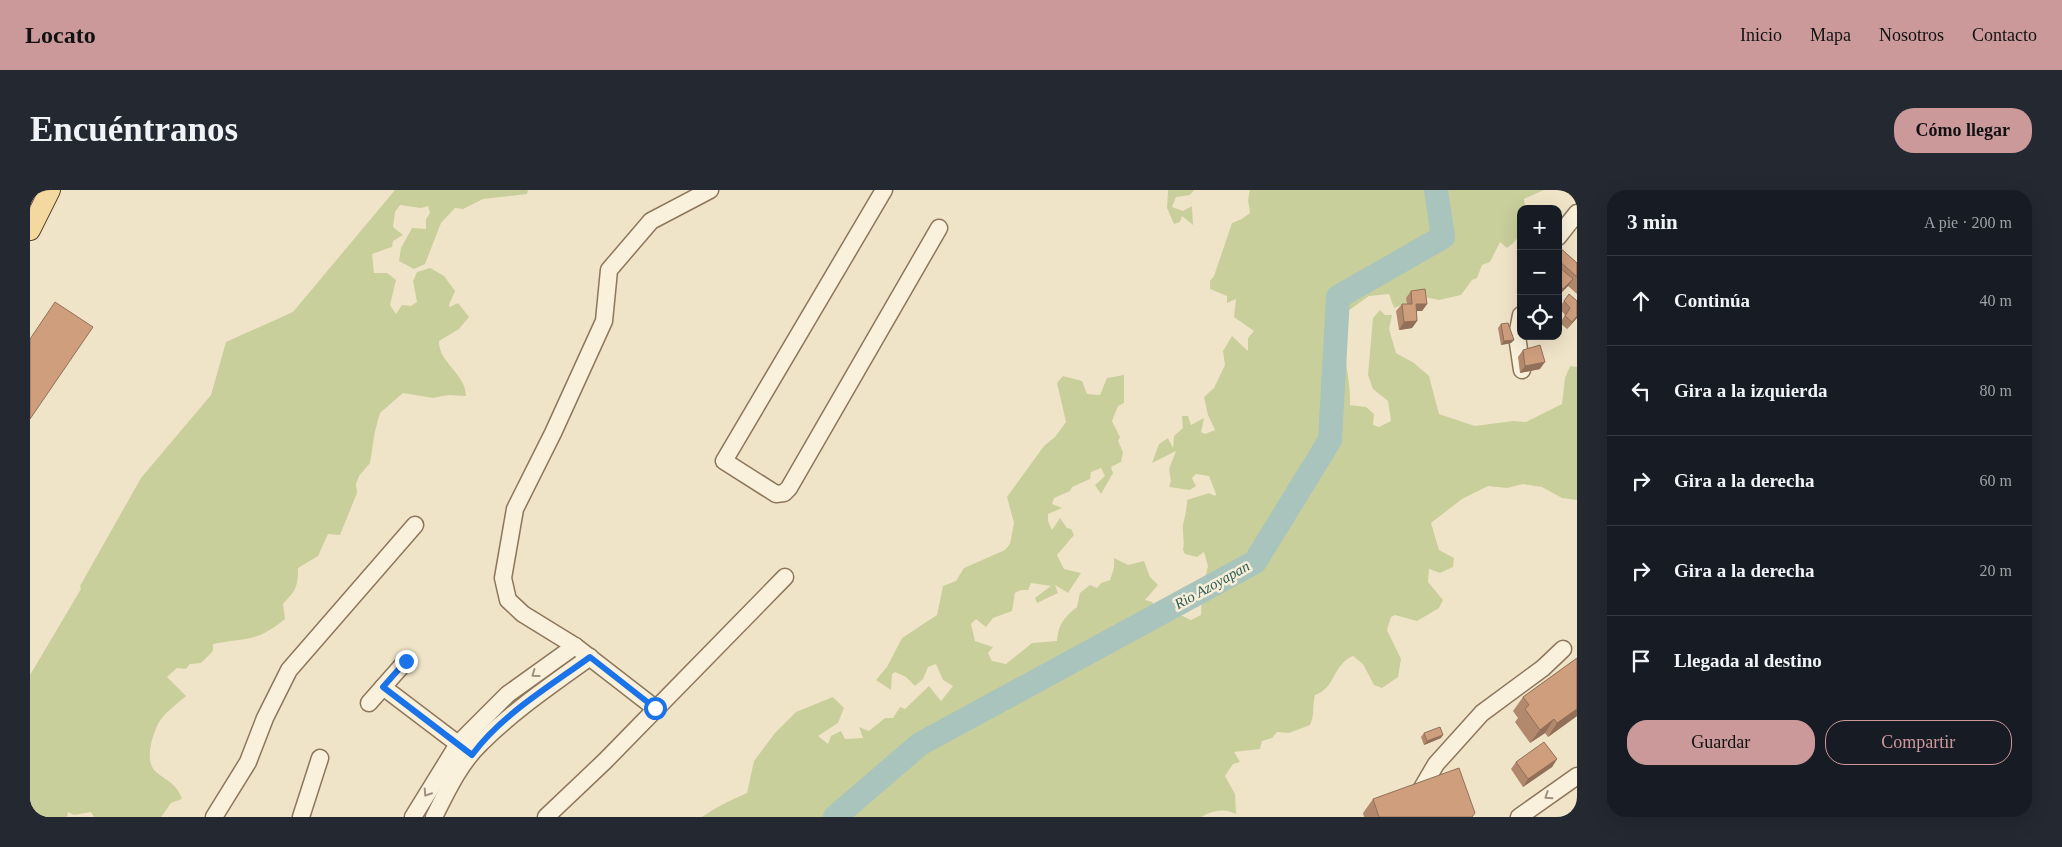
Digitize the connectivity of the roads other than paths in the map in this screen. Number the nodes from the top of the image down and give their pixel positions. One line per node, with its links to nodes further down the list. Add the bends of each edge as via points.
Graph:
1 (50, 190): 6 (main road)
2 (710, 190): 12 (street, via 651,221 609,270 604,321 515,509 503,578 508,600 523,614)
3 (884, 190): 5 (street, via 724,461 776,494 789,488)
4 (1577, 213): 7 (street)
5 (939, 228)
6 (30, 230)
7 (1562, 232)
8 (1518, 340): 9 (street)
9 (1522, 370)
10 (415, 525): 23 (street, via 290,670 264,718 248,762)
11 (785, 577): 18 (street)
12 (575, 646): 14 (street); 19 (street, one-way to 19, via 508,694)
13 (1563, 649): 28 (street, via 1543,668 1482,713 1436,764)
14 (590, 657): 18 (street); 20 (street, via 520,708)
15 (406, 661): 16 (street)
16 (383, 687): 17 (street); 19 (street)
17 (369, 703)
18 (655, 708): 27 (street, via 606,761)
19 (458, 744): 20 (street); 25 (street, one-way to 25)
20 (472, 755): 26 (street, via 454,778)
21 (320, 758): 24 (street)
22 (1577, 776): 29 (street, one-way to 29)
23 (214, 817)
24 (301, 817)
25 (413, 817)
26 (434, 817)
27 (546, 817)
28 (1405, 817)
29 (1519, 817)

